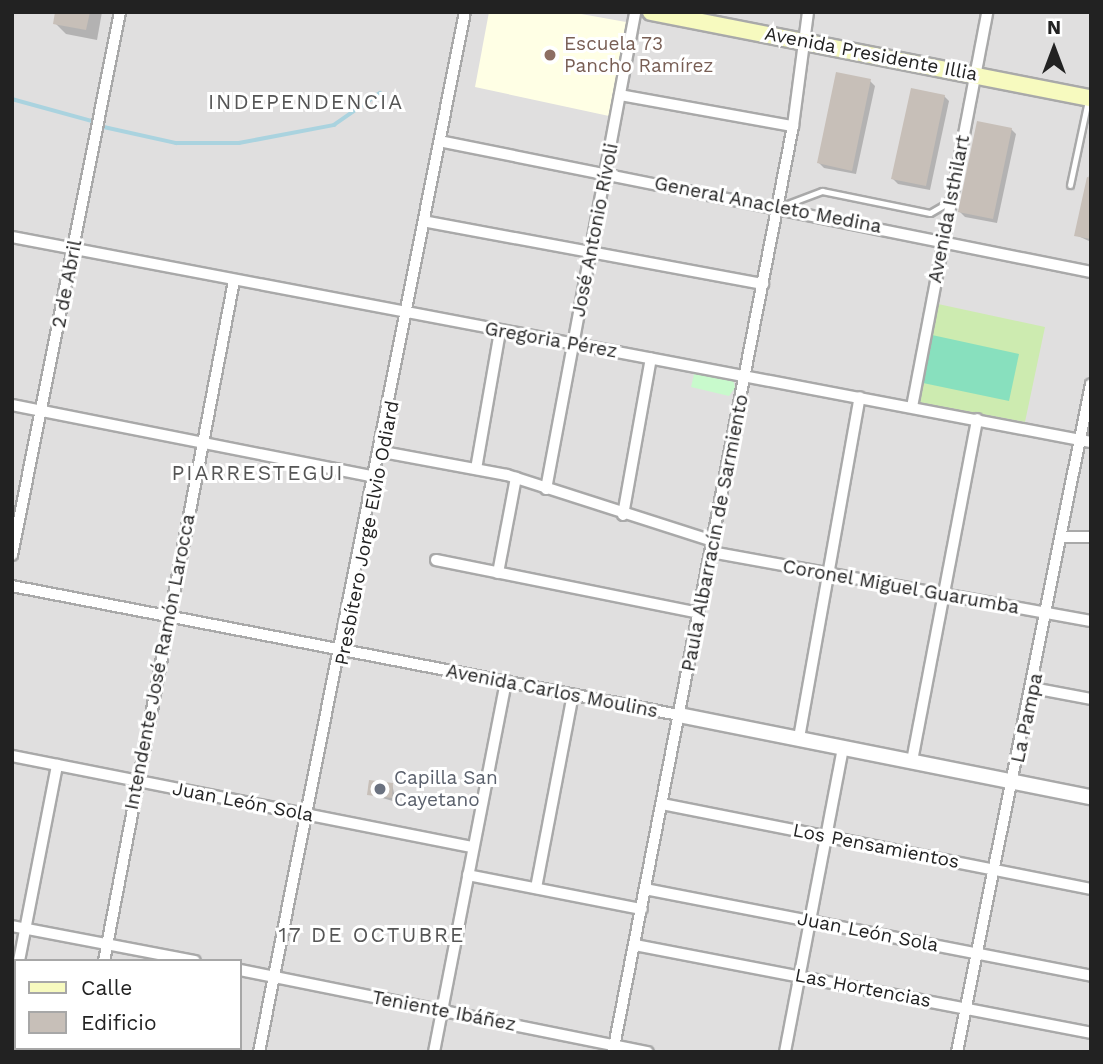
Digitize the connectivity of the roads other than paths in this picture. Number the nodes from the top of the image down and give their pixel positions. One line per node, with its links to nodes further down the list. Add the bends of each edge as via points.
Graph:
1 (120, 12): 20 (street, 2 de Abril)
2 (466, 12): 12 (street, Presbítero Jorge Elvio Odiard)
3 (635, 12): 9 (street, José Antonio Rívoli)
4 (651, 12): 7 (main road, Avenida Presidente Illia)
5 (808, 12): 7 (street, Paula Albarracín de Sarmiento)
6 (987, 12): 8 (street, Avenida Isthilart)
7 (803, 42): 8 (main road, Avenida Presidente Illia); 11 (street, Paula Albarracín de Sarmiento)
8 (974, 74): 10 (main road, Avenida Presidente Illia); 15 (street, Avenida Isthilart)
9 (620, 95): 11 (street); 13 (street, José Antonio Rívoli)
10 (1090, 98): 14 (lane)
11 (793, 126): 16 (street, Paula Albarracín de Sarmiento)
12 (444, 142): 13 (street, General Anacleto Medina); 17 (street, Presbítero Jorge Elvio Odiard)
13 (606, 173): 16 (street, General Anacleto Medina); 21 (street, José Antonio Rívoli)
14 (1070, 186)
15 (950, 201): 16 (lane, via 930,213 822,191); 19 (street, Avenida Isthilart)
16 (780, 206): 19 (street, General Anacleto Medina); 24 (street, Paula Albarracín de Sarmiento)
17 (428, 222): 21 (street); 25 (street, Presbítero Jorge Elvio Odiard)
18 (12, 237): 20 (street, Gregoria Pérez)
19 (943, 242): 22 (street, General Anacleto Medina); 33 (street, Avenida Isthilart)
20 (74, 250): 23 (street, Gregoria Pérez); 34 (street, 2 de Abril)
21 (591, 252): 24 (street); 27 (street, José Antonio Rívoli)
22 (1091, 272)
23 (234, 281): 25 (street, Gregoria Pérez); 37 (street, Intendente José Ramón Larocca)
24 (763, 284): 29 (street, Paula Albarracín de Sarmiento)
25 (410, 314): 26 (street, Gregoria Pérez); 38 (street, Presbítero Jorge Elvio Odiard)
26 (500, 331): 27 (street, Gregoria Pérez); 39 (street)
27 (574, 344): 28 (street, Gregoria Pérez); 42 (street, José Antonio Rívoli)
28 (651, 358): 29 (street, Gregoria Pérez); 43 (street)
29 (745, 375): 31 (street, Gregoria Pérez); 46 (street, Paula Albarracín de Sarmiento)
30 (1091, 384): 36 (street, La Pampa)
31 (860, 397): 33 (street, Gregoria Pérez); 50 (street)
32 (12, 405): 34 (street)
33 (912, 407): 35 (street, Gregoria Pérez)
34 (41, 411): 37 (street); 47 (street, 2 de Abril)
35 (977, 419): 36 (street, Gregoria Pérez); 52 (street)
36 (1085, 441): 44 (street, La Pampa)
37 (202, 443): 40 (street); 55 (street, Intendente José Ramón Larocca)
38 (383, 452): 39 (street, Coronel Miguel Guarumba); 40 (street, Presbítero Jorge Elvio Odiard)
39 (475, 469): 41 (street, Coronel Miguel Guarumba)
40 (377, 477): 57 (street, Presbítero Jorge Elvio Odiard)
41 (516, 478): 42 (street, Coronel Miguel Guarumba); 49 (street)
42 (546, 489): 43 (street, Coronel Miguel Guarumba)
43 (623, 515): 46 (street, Coronel Miguel Guarumba)
44 (1062, 537): 45 (street); 54 (street, La Pampa)
45 (1091, 537)
46 (712, 546): 50 (street, Coronel Miguel Guarumba); 53 (street, Paula Albarracín de Sarmiento)
47 (12, 555)
48 (436, 560): 49 (street)
49 (498, 573): 53 (street)
50 (830, 574): 52 (street, Coronel Miguel Guarumba); 63 (street)
51 (12, 586): 55 (street, Avenida Carlos Moulins)
52 (943, 595): 54 (street, Coronel Miguel Guarumba); 66 (street)
53 (699, 613): 62 (street, Paula Albarracín de Sarmiento)
54 (1048, 613): 56 (street, Coronel Miguel Guarumba); 59 (street, La Pampa)
55 (168, 616): 57 (street, Avenida Carlos Moulins); 68 (street, Intendente José Ramón Larocca)
56 (1091, 621)
57 (343, 651): 58 (street, Avenida Carlos Moulins); 72 (street, Presbítero Jorge Elvio Odiard)
58 (506, 681): 60 (street, Avenida Carlos Moulins); 74 (street)
59 (1033, 688): 61 (street); 69 (street, La Pampa)
60 (573, 694): 62 (street, Avenida Carlos Moulins); 77 (street)
61 (1091, 699)
62 (679, 715): 63 (street, Avenida Carlos Moulins); 71 (street, Paula Albarracín de Sarmiento)
63 (799, 738): 64 (street, Avenida Carlos Moulins)
64 (843, 747): 66 (street, Avenida Carlos Moulins); 73 (street)
65 (12, 756): 67 (street, Juan León Sola)
66 (912, 761): 69 (street, Avenida Carlos Moulins)
67 (57, 765): 68 (street, Juan León Sola); 83 (street)
68 (136, 780): 72 (street, Juan León Sola); 84 (street, Intendente José Ramón Larocca)
69 (1014, 782): 70 (street, Avenida Carlos Moulins); 75 (street, La Pampa)
70 (1091, 797)
71 (662, 804): 73 (street, Los Pensamientos); 78 (street, Paula Albarracín de Sarmiento)
72 (311, 816): 74 (street, Juan León Sola); 93 (street, Presbítero Jorge Elvio Odiard)
73 (826, 836): 75 (street, Los Pensamientos); 81 (street)
74 (473, 847): 76 (street)
75 (995, 870): 79 (street, Los Pensamientos); 86 (street, La Pampa)
76 (468, 875): 77 (street); 95 (street)
77 (536, 888): 80 (street)
78 (645, 889): 80 (street, Paula Albarracín de Sarmiento); 81 (street, Juan León Sola)
79 (1091, 889)
80 (642, 909): 85 (street, Paula Albarracín de Sarmiento)
81 (810, 920): 86 (street, Juan León Sola); 91 (street)
82 (12, 926): 83 (street)
83 (25, 928): 84 (street); 87 (street)
84 (107, 944): 88 (street, Intendente José Ramón Larocca); 89 (street)
85 (635, 945): 91 (street, Las Hortencias); 97 (street, Paula Albarracín de Sarmiento)
86 (976, 953): 92 (street, Juan León Sola); 94 (street, La Pampa)
87 (19, 959)
88 (104, 959)
89 (183, 959)
90 (242, 970): 93 (street, Teniente Ibáñez)
91 (799, 976): 94 (street, Las Hortencias); 101 (street)
92 (1091, 976)
93 (275, 977): 95 (street, Teniente Ibáñez); 98 (street, Presbítero Jorge Elvio Odiard)
94 (966, 1007): 96 (street, Las Hortencias); 102 (street, La Pampa)
95 (442, 1010): 97 (street, Teniente Ibáñez); 99 (street)
96 (1091, 1033)
97 (614, 1049): 100 (street, Teniente Ibáñez)
98 (259, 1052)
99 (434, 1052)
100 (648, 1052)
101 (785, 1052)
102 (957, 1052)

